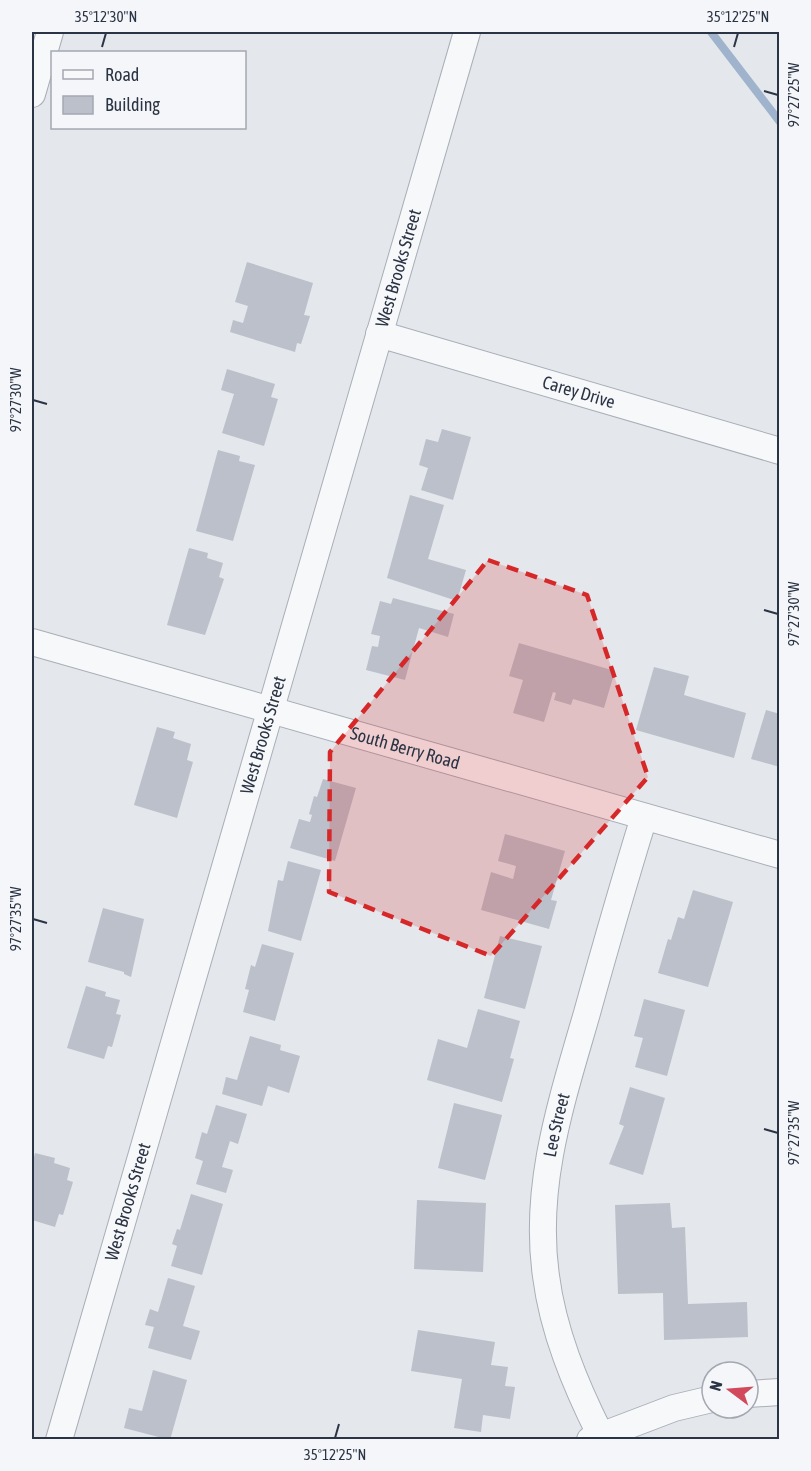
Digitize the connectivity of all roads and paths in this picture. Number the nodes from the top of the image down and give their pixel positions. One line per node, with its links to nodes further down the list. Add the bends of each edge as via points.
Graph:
1 (50, 32): 3 (street)
2 (467, 32): 4 (street, West Brooks Street)
3 (32, 94)
4 (379, 334): 5 (street, Carey Drive); 7 (street, West Brooks Street)
5 (780, 451)
6 (32, 642): 7 (street, South Berry Road)
7 (271, 709): 8 (street, South Berry Road); 14 (street, West Brooks Street)
8 (644, 817): 9 (street, South Berry Road); 13 (street, Lee Street, via 556,1123 542,1210 546,1277 554,1316)
9 (780, 855)
10 (780, 1392): 11 (street)
11 (760, 1393)
12 (700, 1402): 13 (street)
13 (595, 1437)
14 (59, 1440)

